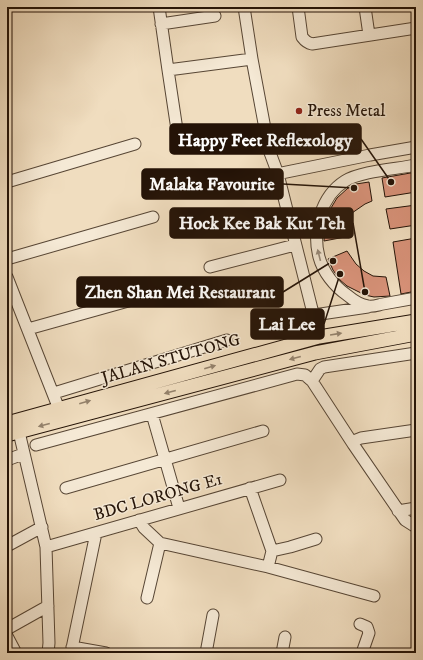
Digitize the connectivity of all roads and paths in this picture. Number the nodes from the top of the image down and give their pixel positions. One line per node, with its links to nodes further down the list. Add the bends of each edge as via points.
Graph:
1 (159, 7): 6 (street)
2 (244, 7): 9 (street)
3 (298, 7): 8 (street, via 302,37 308,44)
4 (365, 7): 8 (street)
5 (216, 16): 6 (street)
6 (161, 24): 10 (street)
7 (416, 28): 8 (street)
8 (369, 35)
9 (252, 59): 10 (street); 17 (street, via 269,150)
10 (168, 70): 11 (street)
11 (179, 143)
12 (135, 144): 18 (street)
13 (416, 147): 14 (street)
14 (370, 155): 16 (street); 17 (street)
15 (416, 166): 16 (street)
16 (373, 173): 27 (street, one-way to 16, via 338,289 324,269 317,242 320,213 334,190 355,176)
17 (278, 174): 19 (street); 21 (street)
18 (7, 182)
19 (188, 192)
20 (153, 217): 22 (street)
21 (295, 245): 23 (street); 28 (street)
22 (7, 259)
23 (210, 267)
24 (7, 277): 32 (street)
25 (182, 286): 32 (street)
26 (416, 298): 27 (street)
27 (369, 307): 28 (street)
28 (314, 316): 34 (street)
29 (416, 321): 31 (main road, JALAN STUTONG)
30 (416, 325): 31 (main road)
31 (372, 328): 34 (main road, JALAN STUTONG, one-way to 31)
32 (28, 329): 38 (street)
33 (413, 335): 44 (main road, JALAN STUTONG, one-way to 44, via 315,353)
34 (319, 336): 39 (main road, JALAN STUTONG, one-way to 34)
35 (227, 340): 38 (street)
36 (416, 353): 37 (street, via 324,367)
37 (312, 381): 40 (street, via 305,375 297,374); 45 (street)
38 (54, 393): 39 (street)
39 (59, 409): 41 (main road, JALAN STUTONG)
40 (152, 414): 46 (street); 49 (street)
41 (7, 423)
42 (416, 430): 45 (street, via 361,438)
43 (263, 431): 49 (street)
44 (13, 434): 47 (street)
45 (353, 444): 55 (street)
46 (36, 445)
47 (23, 454): 48 (street); 57 (street)
48 (7, 460)
49 (165, 460): 51 (street); 53 (street)
50 (280, 480): 52 (street, BDC LORONG E1)
51 (66, 488)
52 (250, 488): 53 (street, BDC LORONG E1); 64 (street)
53 (179, 508): 56 (street, BDC LORONG E1)
54 (416, 508): 55 (street)
55 (398, 511): 58 (street, via 405,520)
56 (139, 520): 59 (street, BDC LORONG E1); 61 (street)
57 (42, 527): 62 (street); 63 (street)
58 (416, 527)
59 (96, 532): 63 (street, BDC LORONG E1); 74 (street)
60 (316, 539): 64 (street)
61 (160, 543): 65 (street); 67 (street)
62 (7, 546)
63 (46, 547): 68 (street)
64 (272, 551): 65 (street)
65 (268, 567): 66 (street)
66 (374, 596)
67 (147, 598)
68 (48, 606): 71 (street); 76 (street)
69 (213, 615): 78 (street)
70 (360, 624): 80 (street, via 367,627 369,633)
71 (7, 629)
72 (7, 636): 75 (street)
73 (285, 637): 79 (street)
74 (71, 650): 77 (street)
75 (16, 653)
76 (48, 653)
77 (106, 653)
78 (206, 653)
79 (282, 653)
80 (362, 653)

